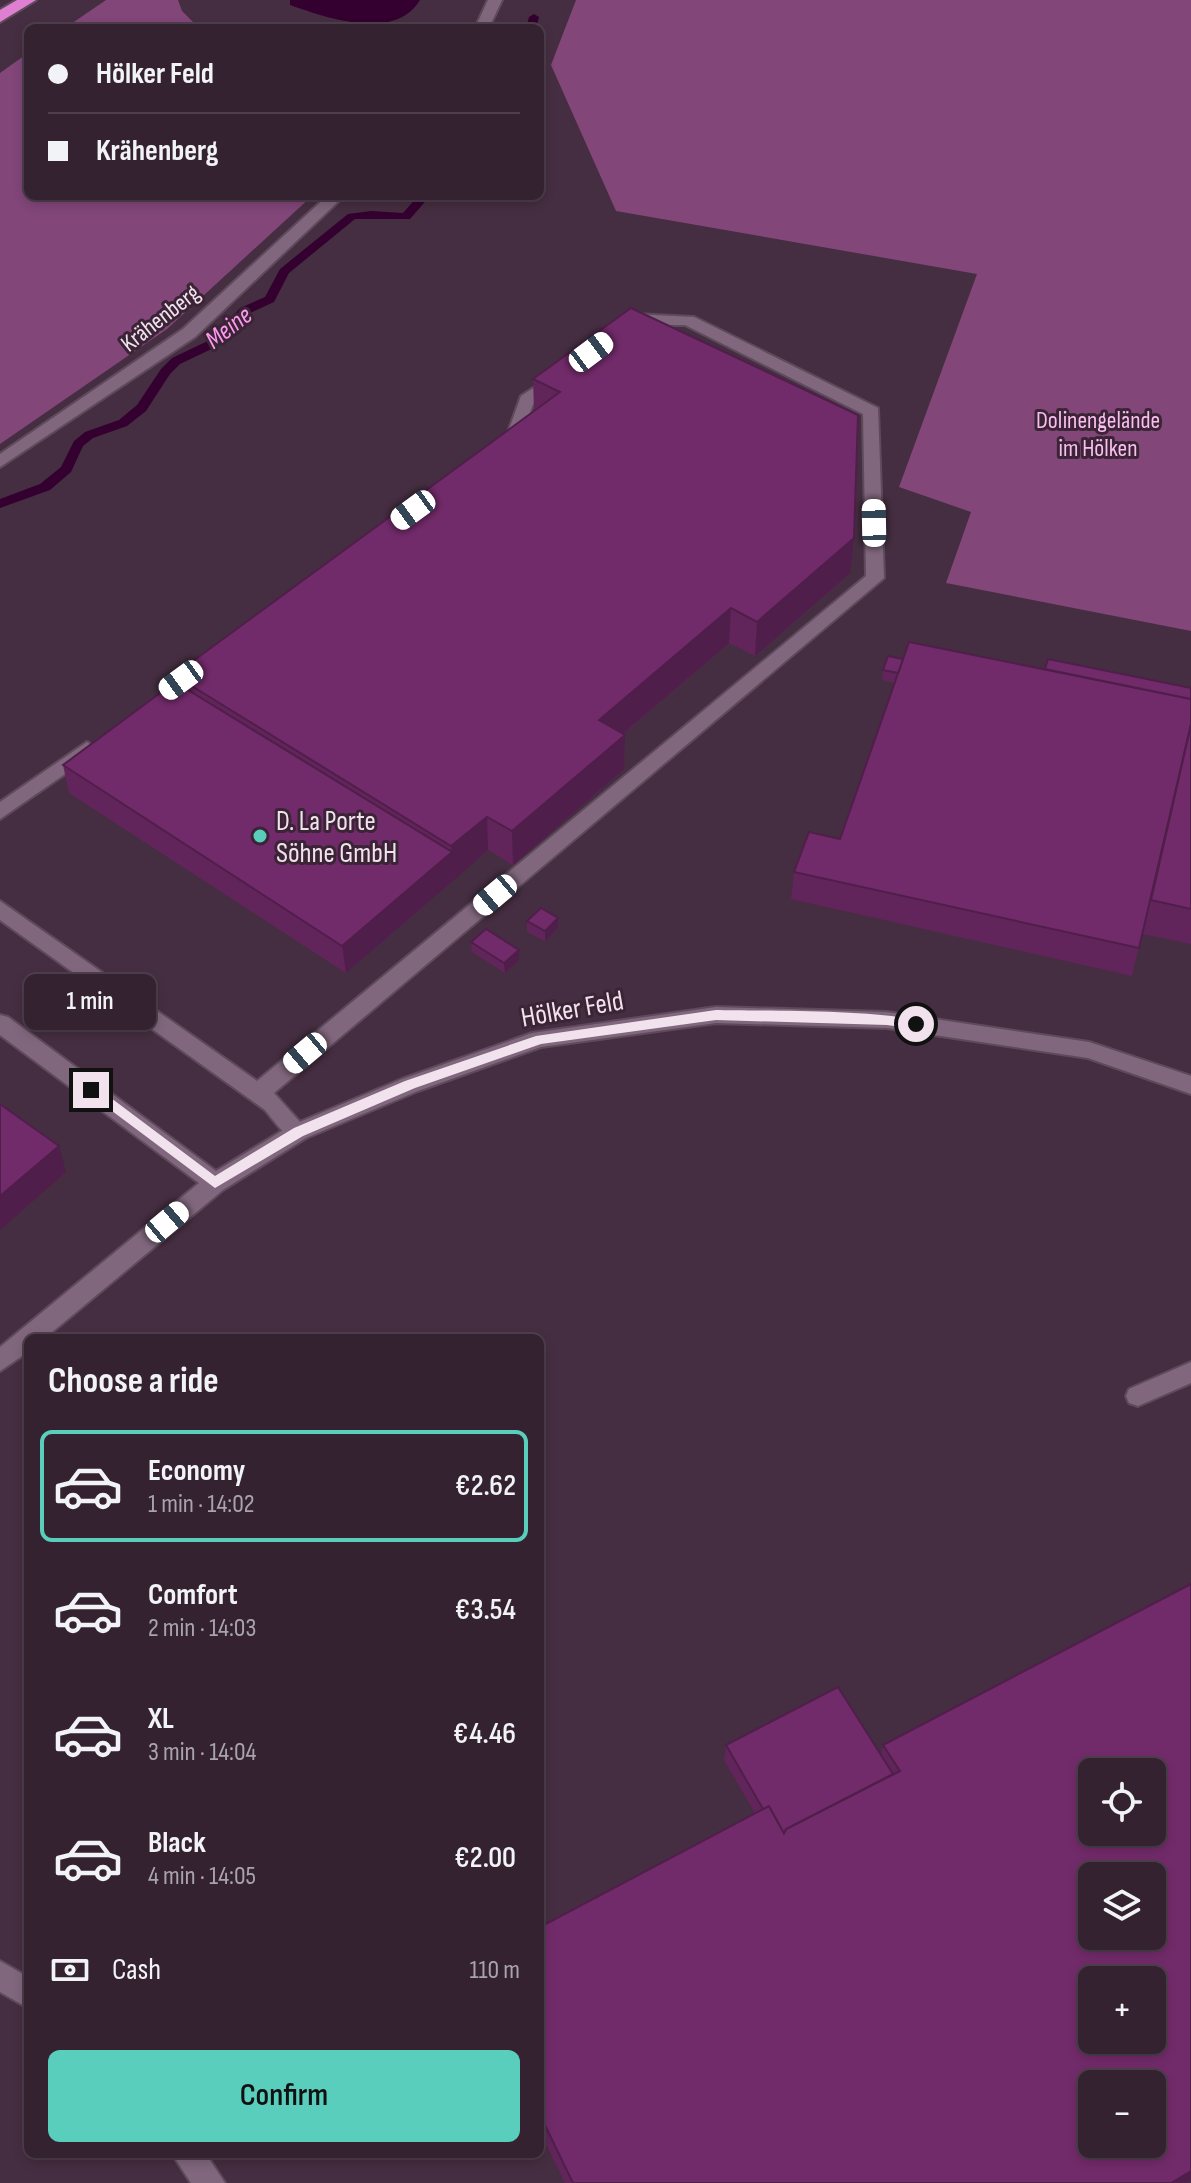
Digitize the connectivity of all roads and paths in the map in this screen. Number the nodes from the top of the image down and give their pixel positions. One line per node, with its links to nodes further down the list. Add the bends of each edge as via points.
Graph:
1 (28, 0): 3 (highway)
2 (495, 0): 4 (street)
3 (0, 17)
4 (484, 24)
5 (332, 200): 9 (street, Krähenberg, via 189,333)
6 (610, 337): 15 (street, via 634,319 688,320 872,412 875,578)
7 (574, 364): 8 (street, via 527,400 516,435)
8 (491, 454)
9 (0, 462)
10 (103, 737): 11 (street)
11 (0, 812)
12 (0, 909): 15 (street)
13 (0, 1023): 17 (street)
14 (1191, 1085): 16 (street, Hölker Feld, via 1089,1050 887,1020 716,1015 540,1039)
15 (258, 1093): 16 (street)
16 (298, 1132): 17 (street, Hölker Feld)
17 (215, 1183): 18 (street, Hölker Feld)
18 (33, 1334)
19 (24, 1341): 20 (street, Hölker Feld)
20 (0, 1361)
21 (1191, 1372): 22 (street)
22 (1138, 1396)
23 (0, 1975): 24 (street)
24 (24, 1991)
25 (190, 2158): 26 (street)
26 (210, 2183)

